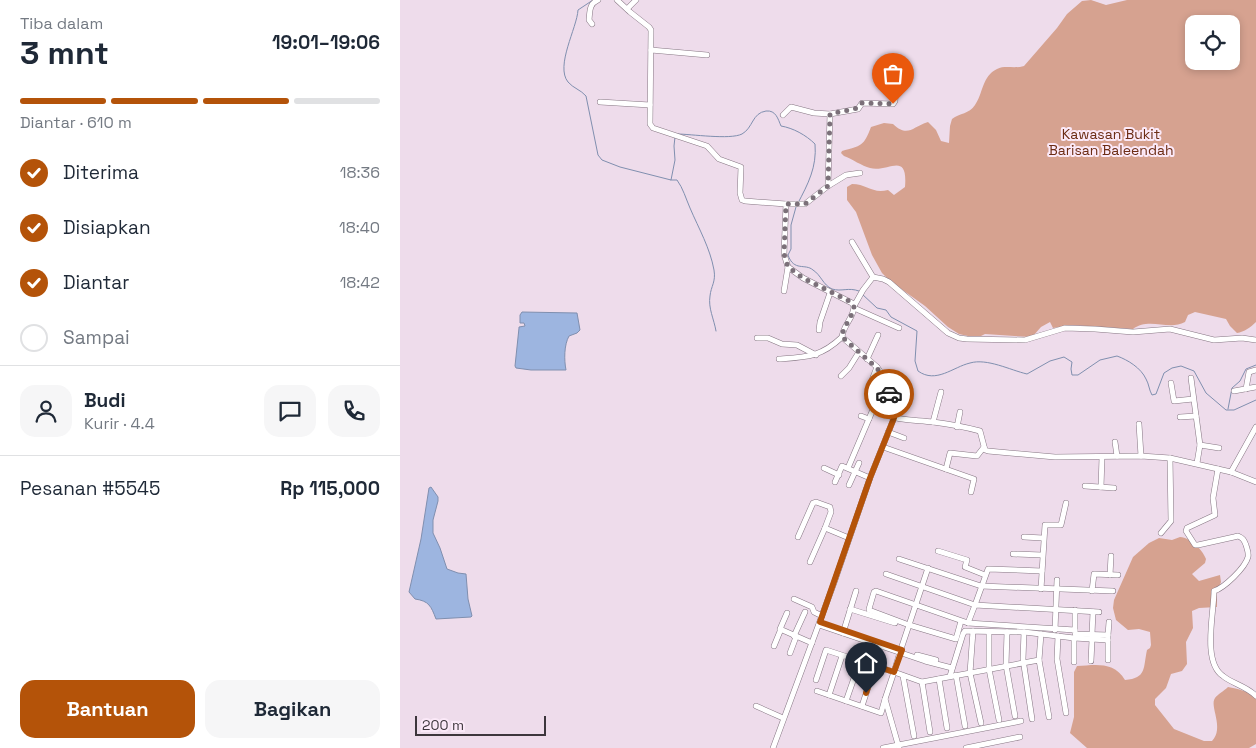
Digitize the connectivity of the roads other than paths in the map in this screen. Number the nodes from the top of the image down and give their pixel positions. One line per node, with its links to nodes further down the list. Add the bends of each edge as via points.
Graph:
1 (598, 0): 5 (street, via 591,5 589,20)
2 (617, 0): 4 (street)
3 (636, 0): 4 (street)
4 (627, 10): 6 (street, via 649,26)
5 (592, 24)
6 (651, 50): 7 (street); 10 (street)
7 (707, 55)
8 (896, 87): 11 (street, via 894,103 862,103 858,108)
9 (600, 102): 10 (street)
10 (650, 105): 15 (street, via 652,126 708,146 720,159 742,168 742,200)
11 (830, 114): 12 (street, via 791,107); 14 (street)
12 (784, 115)
13 (860, 173): 14 (street, via 846,175)
14 (828, 186): 15 (street, via 810,202)
15 (786, 204): 17 (street, via 784,254)
16 (852, 242): 18 (street)
17 (788, 267): 19 (street); 22 (street)
18 (873, 277): 23 (street); 29 (street, via 889,282 948,333 959,338 1025,340 1071,328 1133,332 1170,329 1210,339)
19 (786, 282): 20 (street); 21 (street)
20 (778, 283)
21 (784, 291)
22 (830, 293): 23 (street, via 849,301); 25 (street)
23 (854, 307): 24 (street); 27 (street)
24 (899, 328)
25 (819, 330)
26 (878, 335): 33 (street)
27 (842, 337): 30 (street); 31 (street)
28 (757, 338): 31 (street, via 796,345)
29 (1256, 340)
30 (859, 352): 33 (street); 36 (street)
31 (816, 355): 32 (street)
32 (779, 359)
33 (867, 359): 34 (street)
34 (877, 368): 38 (street); 51 (street, via 885,389 896,404)
35 (1256, 370): 41 (street, via 1249,372)
36 (841, 376)
37 (1191, 378): 44 (street)
38 (872, 380)
39 (1171, 383): 44 (street, via 1174,401)
40 (1256, 387): 41 (street)
41 (1246, 388): 42 (street)
42 (1234, 391)
43 (941, 392): 53 (street)
44 (1194, 399): 49 (street)
45 (877, 400): 52 (street)
46 (960, 412): 55 (street)
47 (886, 415): 51 (street)
48 (861, 416): 52 (street)
49 (1196, 416): 50 (street); 62 (street)
50 (1180, 417)
51 (894, 418): 53 (street); 57 (street)
52 (869, 420): 60 (street)
53 (933, 422): 55 (street)
54 (1140, 424): 69 (street)
55 (957, 426): 64 (street, via 980,431)
56 (1256, 427): 79 (street)
57 (888, 432): 58 (street); 63 (street)
58 (904, 438)
59 (852, 439): 60 (street)
60 (859, 442): 67 (street)
61 (1115, 442): 68 (street)
62 (1200, 445): 65 (street); 73 (street)
63 (883, 447): 77 (street); 81 (street)
64 (984, 447): 70 (street, via 988,451 1008,454); 77 (street, via 977,456 950,453)
65 (1219, 448)
66 (846, 452): 67 (street)
67 (854, 455): 75 (street)
68 (1117, 456): 69 (street); 70 (street)
69 (1141, 456): 71 (street)
70 (1102, 457): 86 (street)
71 (1170, 458): 73 (street); 91 (street, via 1172,521)
72 (859, 462): 78 (street)
73 (1197, 463): 76 (street)
74 (824, 468): 80 (street)
75 (848, 468): 78 (street); 80 (street, via 842,466)
76 (1218, 469): 79 (street); 170 (street, via 1213,498 1215,515 1186,531 1198,546 1238,536 1244,540 1248,551 1246,561 1236,575 1214,591 1212,654 1213,665 1218,672)
77 (946, 470): 88 (street, via 974,479)
78 (855, 471): 81 (street); 84 (street)
79 (1231, 472): 83 (street)
80 (838, 475): 82 (street)
81 (870, 478): 94 (street)
82 (835, 482)
83 (1256, 482)
84 (849, 486)
85 (1085, 486): 86 (street)
86 (1101, 487): 87 (street)
87 (1114, 488)
88 (971, 492)
89 (1066, 503): 95 (street, via 1062,525 1044,525)
90 (825, 528): 93 (street, via 830,507 816,502); 94 (street); 101 (street)
91 (1161, 533)
92 (1024, 536): 95 (street)
93 (798, 537)
94 (849, 538): 126 (street)
95 (1043, 538): 98 (street)
96 (938, 550): 106 (street, via 967,560 965,567)
97 (1013, 554): 98 (street)
98 (1042, 555): 103 (street)
99 (1111, 556): 105 (street)
100 (899, 559): 102 (street)
101 (810, 562)
102 (928, 568): 110 (street); 111 (street)
103 (1042, 571): 106 (street, via 988,569); 112 (street)
104 (886, 574): 110 (street)
105 (1110, 574): 107 (street); 116 (street, via 1093,574)
106 (985, 575): 111 (street)
107 (1118, 575)
108 (1057, 580): 114 (street)
109 (1073, 582): 115 (street)
110 (923, 586): 119 (street); 120 (street)
111 (981, 586): 112 (street); 120 (street)
112 (1041, 588): 114 (street)
113 (856, 590): 121 (street)
114 (1056, 590): 115 (street); 122 (street)
115 (1072, 590): 116 (street)
116 (1092, 591): 117 (street)
117 (1113, 591)
118 (794, 599): 126 (street, via 812,606)
119 (916, 604): 127 (street); 130 (street); 130 (street, via 874,592 869,610)
120 (975, 605): 122 (street); 129 (street)
121 (850, 609): 130 (street); 134 (street)
122 (1057, 610): 123 (street); 131 (street)
123 (1075, 610): 133 (street); 142 (street, via 1096,612)
124 (804, 612): 140 (street)
125 (787, 613): 132 (street)
126 (820, 621): 134 (street); 145 (street)
127 (961, 621): 129 (street); 130 (street, via 956,639)
128 (1109, 622): 144 (street)
129 (968, 623): 131 (street)
130 (908, 626): 146 (street); 148 (street)
131 (1056, 629): 133 (street); 141 (street)
132 (781, 630): 140 (street); 147 (street)
133 (1075, 630): 142 (street, via 1075,634)
134 (843, 632): 148 (street)
135 (973, 632): 136 (street); 146 (street, via 965,632); 162 (street)
136 (989, 632): 137 (street); 160 (street)
137 (1007, 632): 138 (street); 157 (street)
138 (1024, 632): 139 (street); 155 (street)
139 (1041, 634): 141 (street); 151 (street)
140 (795, 636): 145 (street); 149 (street)
141 (1056, 636): 143 (street); 175 (street)
142 (1092, 637): 143 (street); 144 (street); 154 (street)
143 (1074, 638): 156 (street)
144 (1108, 638): 152 (street)
145 (812, 644): 178 (street)
146 (960, 644): 159 (street)
147 (774, 646)
148 (901, 651): 159 (street); 161 (street)
149 (790, 653)
150 (842, 656): 153 (street); 166 (street, via 826,650); 169 (street)
151 (1040, 660): 155 (street); 177 (street)
152 (1108, 660)
153 (860, 661): 158 (street); 172 (street)
154 (1091, 661)
155 (1023, 662): 157 (street); 179 (street)
156 (1074, 662)
157 (1006, 665): 160 (street); 176 (street)
158 (875, 666): 161 (street); 174 (street)
159 (952, 668): 164 (street)
160 (989, 669): 162 (street); 180 (street)
161 (894, 672): 163 (street); 171 (street)
162 (970, 673): 164 (street); 182 (street)
163 (903, 676): 167 (street); 186 (street)
164 (953, 676): 165 (street); 183 (street)
165 (939, 679): 167 (street); 184 (street)
166 (816, 680)
167 (922, 682): 185 (street)
168 (817, 691): 169 (street)
169 (829, 695): 172 (street)
170 (1256, 696)
171 (885, 699): 174 (street, via 880,713); 188 (street)
172 (846, 701): 174 (street)
173 (756, 706): 178 (street)
174 (862, 706)
175 (1066, 713)
176 (1015, 716)
177 (1049, 717)
178 (783, 718): 189 (street)
179 (1032, 719)
180 (999, 720)
181 (1021, 721): 188 (street)
182 (981, 723)
183 (964, 726)
184 (947, 728)
185 (930, 732)
186 (914, 736)
187 (1020, 737): 191 (street)
188 (898, 746): 190 (street)
189 (773, 748)
190 (883, 748)
191 (966, 748)

